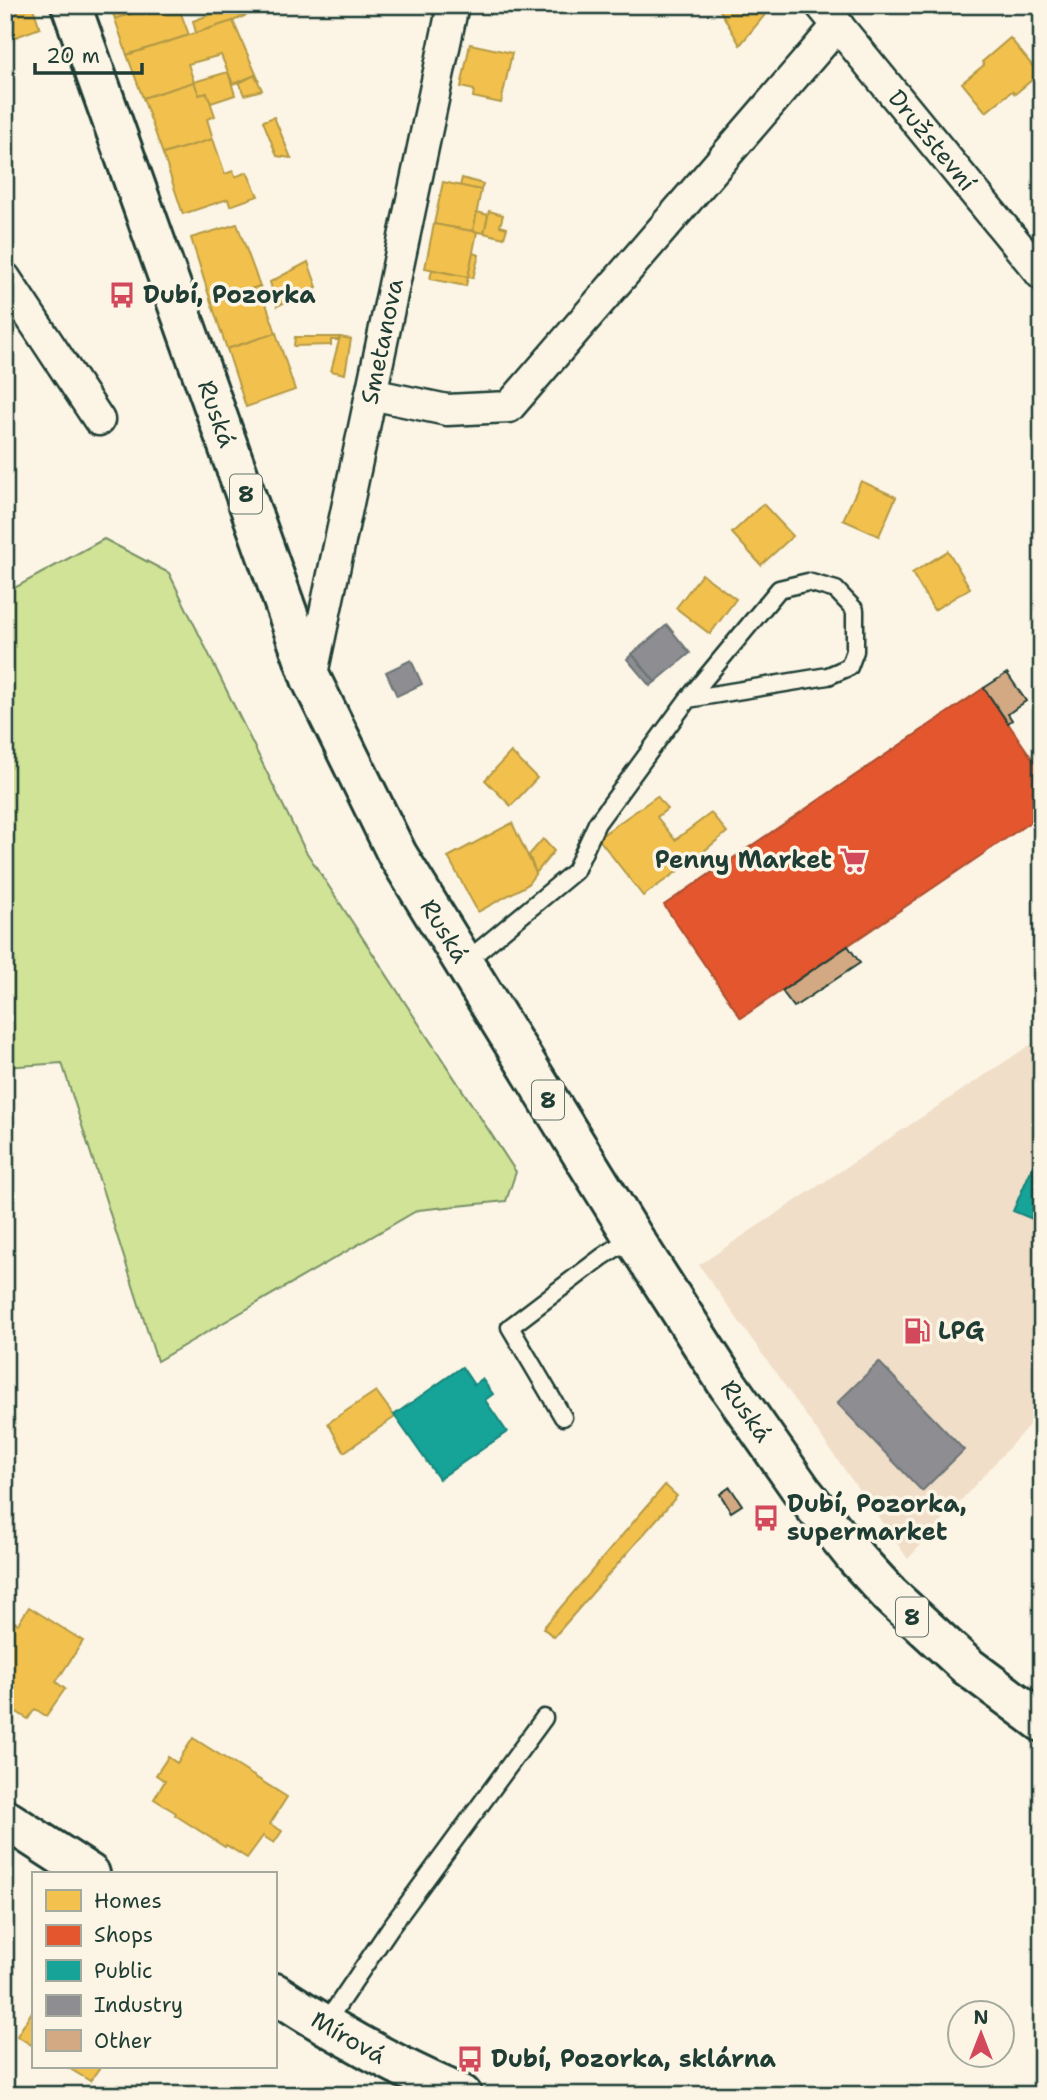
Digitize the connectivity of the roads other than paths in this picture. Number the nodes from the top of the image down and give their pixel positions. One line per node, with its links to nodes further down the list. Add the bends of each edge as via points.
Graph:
1 (71, 5): 8 (main road, Ruská / 8)
2 (453, 5): 6 (street, Smetanova)
3 (830, 15): 4 (street, Družstevní); 6 (street, via 509,407 447,410)
4 (1042, 275)
5 (5, 278): 7 (street)
6 (371, 394): 8 (street, Smetanova)
7 (99, 420)
8 (311, 679): 10 (main road, Ruská / 8, via 397,854)
9 (688, 699): 9 (lane, via 779,589 808,582 836,590 855,610 855,651 849,667 828,676); 10 (lane, via 597,823 575,871)
10 (464, 963): 11 (main road, Ruská / 8)
11 (633, 1237): 12 (lane, via 510,1327); 14 (main road, Ruská / 8, via 762,1435 856,1558 937,1640)
12 (564, 1417)
13 (544, 1718): 18 (lane)
14 (1042, 1722)
15 (5, 1819): 16 (main road)
16 (87, 1872)
17 (276, 1994): 18 (main road, Mírová)
18 (325, 2024): 19 (main road, Mírová)
19 (462, 2095)

